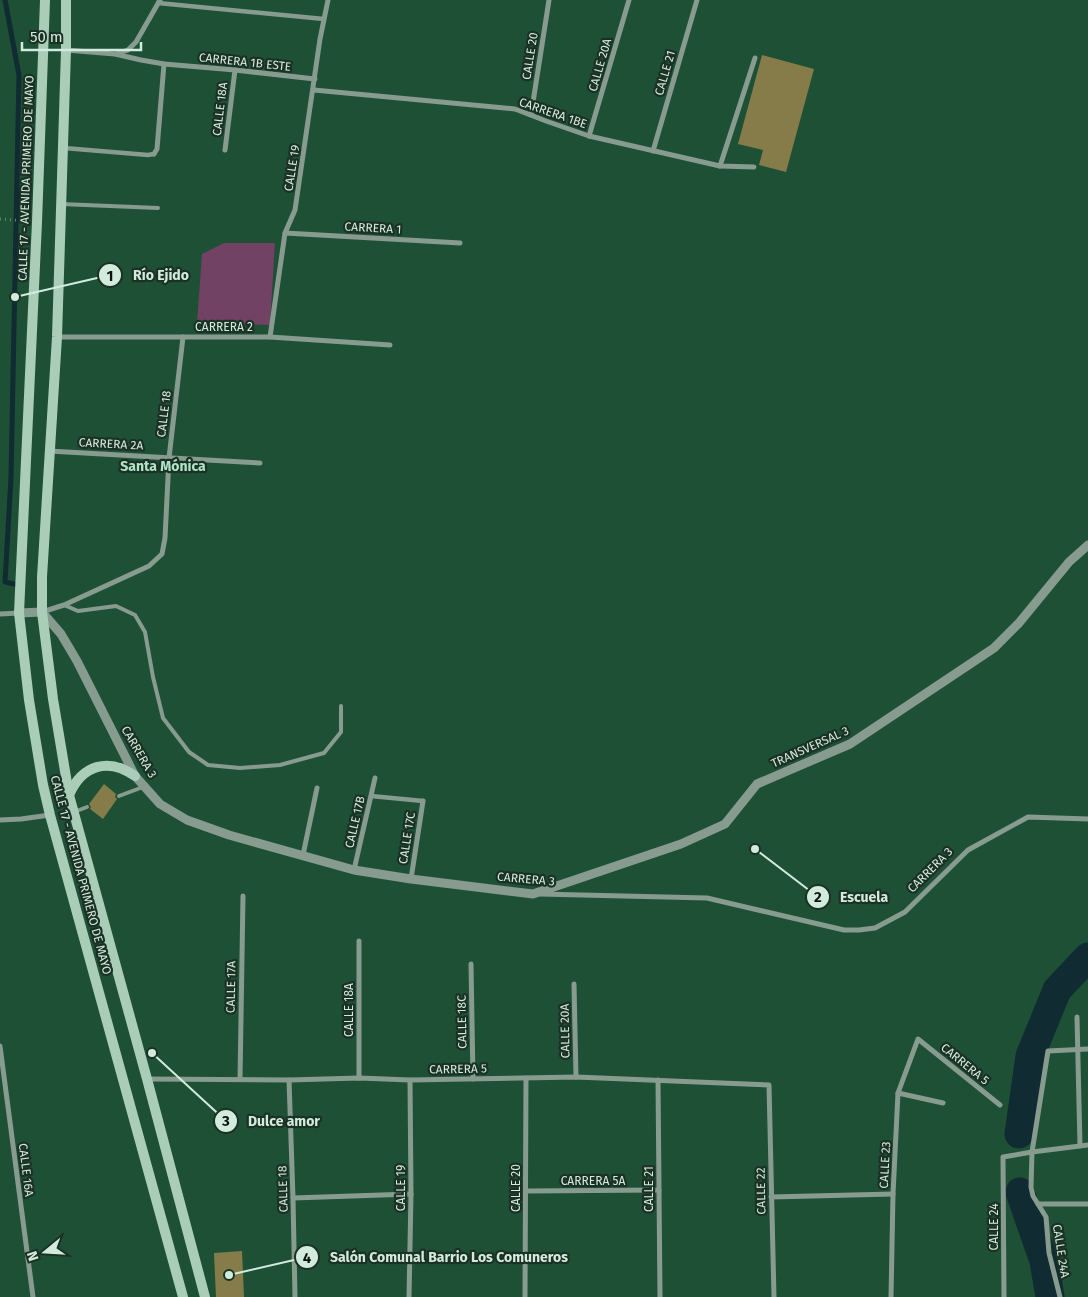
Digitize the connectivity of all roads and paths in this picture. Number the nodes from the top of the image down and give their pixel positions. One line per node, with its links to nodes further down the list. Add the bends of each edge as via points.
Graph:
1 (45, 0): 27 (main road, CALLE 17 - AVENIDA PRIMERO DE MAYO)
2 (66, 0): 9 (main road, CALLE 17 - AVENIDA PRIMERO DE MAYO)
3 (328, 0): 8 (street, CALLE 19)
4 (550, 0): 16 (street, CALLE 20)
5 (629, 0): 17 (street, CALLE 20A)
6 (697, 0): 20 (street, CALLE 21)
7 (159, 1): 8 (street); 10 (street, via 136,42 128,50)
8 (324, 19): 14 (street, CALLE 19)
9 (66, 50): 10 (street); 18 (main road, CALLE 17 - AVENIDA PRIMERO DE MAYO)
10 (115, 54): 12 (street, CARRERA 1B ESTE)
11 (755, 58): 22 (street)
12 (164, 64): 13 (street, CARRERA 1B ESTE); 21 (street)
13 (235, 70): 14 (street, CARRERA 1B ESTE); 19 (street, CALLE 18A)
14 (315, 79): 15 (street, CALLE 19)
15 (314, 90): 16 (street, CARRERA 1BE, via 516,109); 28 (street, CALLE 19, via 295,210)
16 (530, 115): 17 (street, CARRERA 1BE)
17 (589, 136): 20 (street, CARRERA 1BE)
18 (63, 148): 21 (street); 24 (main road, CALLE 17 - AVENIDA PRIMERO DE MAYO)
19 (225, 150)
20 (652, 151): 22 (street, CARRERA 1BE)
21 (154, 154)
22 (720, 166): 23 (street, CARRERA 1BE)
23 (754, 167)
24 (61, 204): 25 (lane); 30 (main road, CALLE 17 - AVENIDA PRIMERO DE MAYO)
25 (158, 208)
26 (0, 219): 27 (path)
27 (37, 222): 40 (main road, CALLE 17 - AVENIDA PRIMERO DE MAYO)
28 (285, 233): 29 (street, CARRERA 1); 32 (street, CALLE 19)
29 (460, 243)
30 (57, 337): 31 (street, CARRERA 2); 34 (main road, CALLE 17 - AVENIDA PRIMERO DE MAYO)
31 (183, 337): 32 (street, CARRERA 2); 35 (street, CALLE 18)
32 (270, 337): 33 (street, CARRERA 2)
33 (390, 345)
34 (49, 450): 35 (street, CARRERA 2A); 39 (main road, CALLE 17 - AVENIDA PRIMERO DE MAYO)
35 (169, 458): 36 (street, CARRERA 2A); 38 (street, CALLE 18, via 162,554 149,566)
36 (260, 463)
37 (1088, 545): 59 (street, TRANSVERSAL 3, via 1069,562 994,648 850,744 757,784 725,824 681,844)
38 (64, 605): 39 (street); 42 (lane, via 78,611 116,606 135,614 144,632 163,718 189,752 208,765 240,768 280,765 324,753 342,732)
39 (42, 612): 40 (street); 43 (street, CARRERA 3, via 61,634 77,661); 47 (main road, CALLE 17 - AVENIDA PRIMERO DE MAYO, via 52,699)
40 (19, 613): 41 (street); 53 (main road, CALLE 17 - AVENIDA PRIMERO DE MAYO)
41 (2, 614)
42 (341, 706)
43 (135, 776): 45 (street, CARRERA 3); 47 (main road, via 117,766 97,766 79,777)
44 (375, 778): 49 (street, CALLE 17B)
45 (144, 787): 48 (lane); 56 (street, CARRERA 3, via 160,804 187,820)
46 (317, 788): 56 (street)
47 (69, 795): 52 (main road, CALLE 17 - AVENIDA PRIMERO DE MAYO)
48 (119, 796)
49 (371, 796): 50 (street); 57 (street, CALLE 17B)
50 (424, 801): 58 (street, CALLE 17C)
51 (87, 807): 52 (lane)
52 (74, 812): 72 (main road, CALLE 17 - AVENIDA PRIMERO DE MAYO)
53 (45, 815): 55 (street); 95 (main road, CALLE 17 - AVENIDA PRIMERO DE MAYO)
54 (1088, 819): 59 (street, CARRERA 3, via 1028,817 968,850 905,912 875,928 844,930 708,898)
55 (0, 820)
56 (303, 855): 57 (street, CARRERA 3)
57 (354, 870): 58 (street, CARRERA 3)
58 (411, 879): 59 (street, CARRERA 3)
59 (533, 894)
60 (243, 896): 73 (street, CALLE 17A)
61 (359, 941): 69 (street, CALLE 18A)
62 (471, 964): 74 (street, CALLE 18C)
63 (574, 984): 71 (street, CALLE 20A)
64 (1077, 1017): 67 (street)
65 (918, 1038): 80 (street, CALLE 23); 82 (street, CARRERA 5)
66 (0, 1046): 79 (street, CALLE 16A)
67 (1077, 1049): 68 (street); 84 (street); 85 (street, via 1048,1051)
68 (1088, 1049)
69 (359, 1078): 75 (street, CARRERA 5); 76 (street, CARRERA 5)
70 (526, 1078): 71 (street, CARRERA 5); 74 (street, CARRERA 5); 87 (street, CALLE 20)
71 (576, 1078): 77 (street, CARRERA 5)
72 (148, 1079): 73 (street, CARRERA 5); 96 (main road, CALLE 17 - AVENIDA PRIMERO DE MAYO)
73 (240, 1079): 75 (street, CARRERA 5)
74 (473, 1079): 76 (street, CARRERA 5)
75 (289, 1080): 91 (street, CALLE 18)
76 (410, 1080): 88 (street, CALLE 19)
77 (658, 1080): 78 (street, CARRERA 5); 86 (street, CALLE 21)
78 (769, 1085): 90 (street, CALLE 22)
79 (3, 1086): 94 (street, CALLE 16A)
80 (898, 1093): 81 (street); 89 (street, CALLE 23)
81 (943, 1103)
82 (1000, 1105)
83 (1088, 1145): 84 (street)
84 (1080, 1146): 85 (street)
85 (1032, 1152): 92 (street, CALLE 24A, via 1031,1187); 103 (street, CALLE 24, via 1003,1157)
86 (659, 1190): 87 (street, CARRERA 5A); 100 (street, CALLE 21)
87 (526, 1191): 99 (street, CALLE 20)
88 (411, 1194): 91 (street); 98 (street, CALLE 19)
89 (893, 1194): 90 (street); 102 (street, CALLE 23)
90 (772, 1197): 101 (street, CALLE 22)
91 (293, 1198): 97 (street, CALLE 18)
92 (1038, 1204): 93 (street); 104 (street, CALLE 24A, via 1046,1217 1049,1253)
93 (1088, 1204)
94 (33, 1297)
95 (183, 1297)
96 (205, 1297)
97 (295, 1297)
98 (409, 1297)
99 (525, 1297)
100 (660, 1297)
101 (774, 1297)
102 (892, 1297)
103 (1004, 1297)
104 (1060, 1297)

